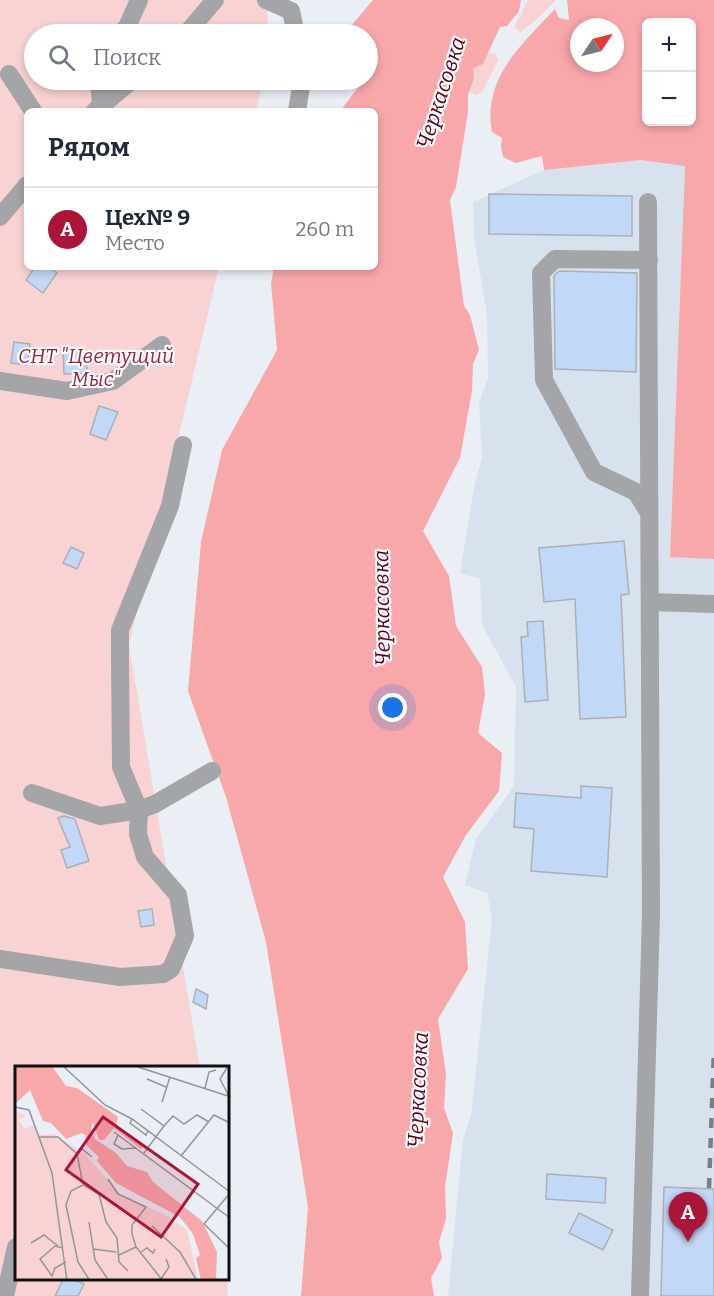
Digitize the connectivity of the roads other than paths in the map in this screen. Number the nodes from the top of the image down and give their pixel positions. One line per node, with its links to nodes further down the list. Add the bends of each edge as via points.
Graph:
1 (139, 0): 4 (street)
2 (215, 0): 5 (street)
3 (266, 0): 6 (street, via 291,11)
4 (128, 24)
5 (195, 24)
6 (294, 24)
7 (9, 74): 11 (street)
8 (99, 90): 12 (street)
9 (120, 90): 12 (street)
10 (300, 90): 13 (street)
11 (31, 108)
12 (98, 108)
13 (297, 108)
14 (24, 189): 16 (street)
15 (648, 202): 17 (street)
16 (0, 217)
17 (649, 260): 21 (street); 21 (street, via 555,259 541,273 544,380 594,472 636,492)
18 (162, 345): 19 (street, via 113,381 67,391)
19 (0, 381)
20 (183, 445): 26 (street, via 170,506 120,630 121,767)
21 (650, 514): 22 (street)
22 (650, 602): 23 (street); 30 (street, via 651,915)
23 (714, 604)
24 (212, 771): 26 (street)
25 (32, 793): 26 (street, via 100,816)
26 (139, 810): 27 (street, via 138,834 145,857 178,895 185,936 171,969 162,974 120,977)
27 (0, 959)
28 (15, 1251): 29 (street)
29 (5, 1296)
30 (640, 1296)

